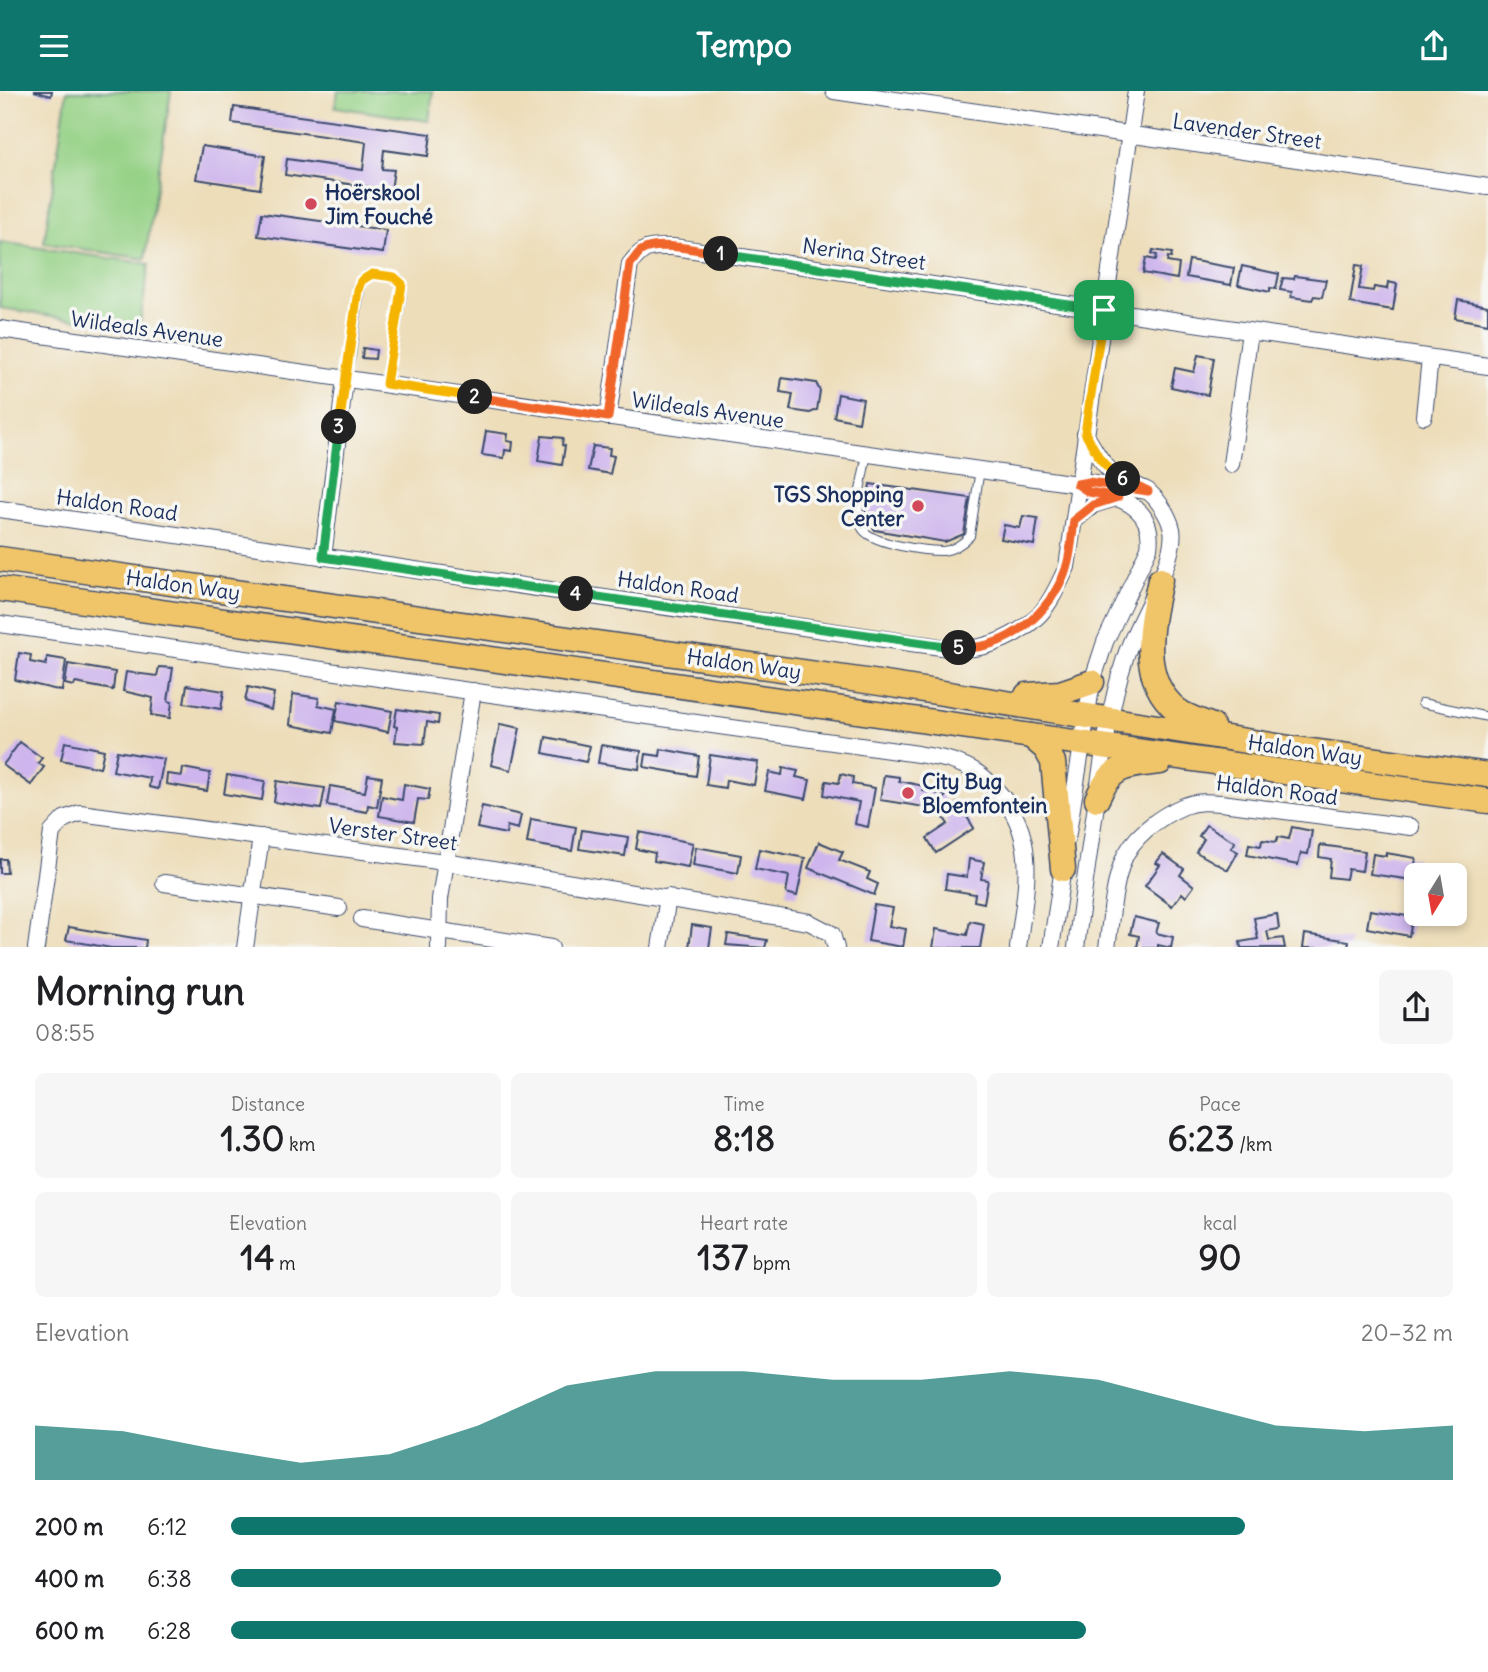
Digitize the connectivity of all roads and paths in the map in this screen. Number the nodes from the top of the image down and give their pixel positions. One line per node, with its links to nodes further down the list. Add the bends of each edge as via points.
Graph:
1 (834, 91): 3 (street, Lavender Street)
2 (1136, 91): 3 (street, Haldon Road)
3 (1129, 136): 4 (street, Lavender Street); 5 (street, Haldon Road)
4 (1488, 187)
5 (1104, 310): 7 (street, Nerina Street); 13 (street, Nerina Street, via 650,247 630,264); 14 (street, Haldon Road)
6 (0, 329): 10 (street, Wildeals Avenue)
7 (1250, 333): 8 (street, Nerina Street); 16 (street)
8 (1430, 358): 9 (street, Nerina Street); 12 (street)
9 (1488, 366)
10 (345, 379): 11 (street, Wildeals Avenue); 11 (lane, via 361,281 368,275 383,275 402,284); 23 (street)
11 (386, 384): 13 (street, Wildeals Avenue)
12 (1424, 416)
13 (608, 417): 15 (street, Wildeals Avenue)
14 (1085, 433): 18 (street, Haldon Road); 19 (street, via 1116,476)
15 (867, 453): 17 (street, Wildeals Avenue); 17 (lane, via 860,525 865,533 886,543 945,551 963,544 970,536)
16 (1231, 464)
17 (980, 469): 18 (street, Wildeals Avenue)
18 (1077, 484): 19 (street); 20 (street, via 1089,492); 22 (street, Haldon Road)
19 (1148, 491): 25 (street, via 1172,530 1170,554)
20 (1118, 497): 22 (street, via 1093,505); 29 (street, via 1149,523 1149,548 1105,642)
21 (0, 509): 23 (street, Haldon Road)
22 (1074, 520): 23 (street, Haldon Road, via 1067,567 1039,614 994,643 963,649)
23 (323, 557)
24 (0, 559): 28 (highway, Haldon Way)
25 (1160, 580): 32 (street); 36 (highway, via 1151,665 1170,704 1212,726)
26 (0, 589): 34 (highway, Haldon Way)
27 (0, 624): 30 (street)
28 (873, 682): 29 (highway, via 1040,695); 32 (highway, Haldon Way)
29 (1092, 682): 32 (street)
30 (473, 691): 43 (street); 56 (street, via 905,752 960,764 1009,804 1023,834 1027,880)
31 (1422, 703): 33 (lane)
32 (1098, 717): 35 (street); 35 (street); 36 (highway, Haldon Way)
33 (1488, 717)
34 (1031, 736): 35 (highway, Haldon Way); 44 (highway, via 1053,762)
35 (1093, 745): 37 (highway, Haldon Way); 39 (street); 44 (street)
36 (1290, 748): 38 (highway, Haldon Way)
37 (1223, 763): 39 (highway, via 1161,762 1119,770 1107,778); 40 (highway, Haldon Way)
38 (1488, 775)
39 (1097, 799): 58 (street)
40 (1488, 801)
41 (1411, 827): 59 (street, Haldon Road, via 1221,803 1185,806 1154,824 1127,851)
42 (261, 837): 43 (street, Verster Street); 46 (street); 51 (street, Verster Street, via 80,813 68,816 52,832)
43 (445, 862): 47 (street, Verster Street); 50 (street)
44 (1063, 869): 57 (street)
45 (164, 883): 46 (street)
46 (253, 895): 48 (street); 52 (street)
47 (668, 897): 54 (street); 55 (street, Verster Street, via 809,922 832,934)
48 (338, 908)
49 (362, 919): 50 (street)
50 (440, 939): 53 (street)
51 (36, 947)
52 (245, 947)
53 (551, 947)
54 (660, 947)
55 (836, 947)
56 (1018, 947)
57 (1051, 947)
58 (1076, 947)
59 (1107, 947)

